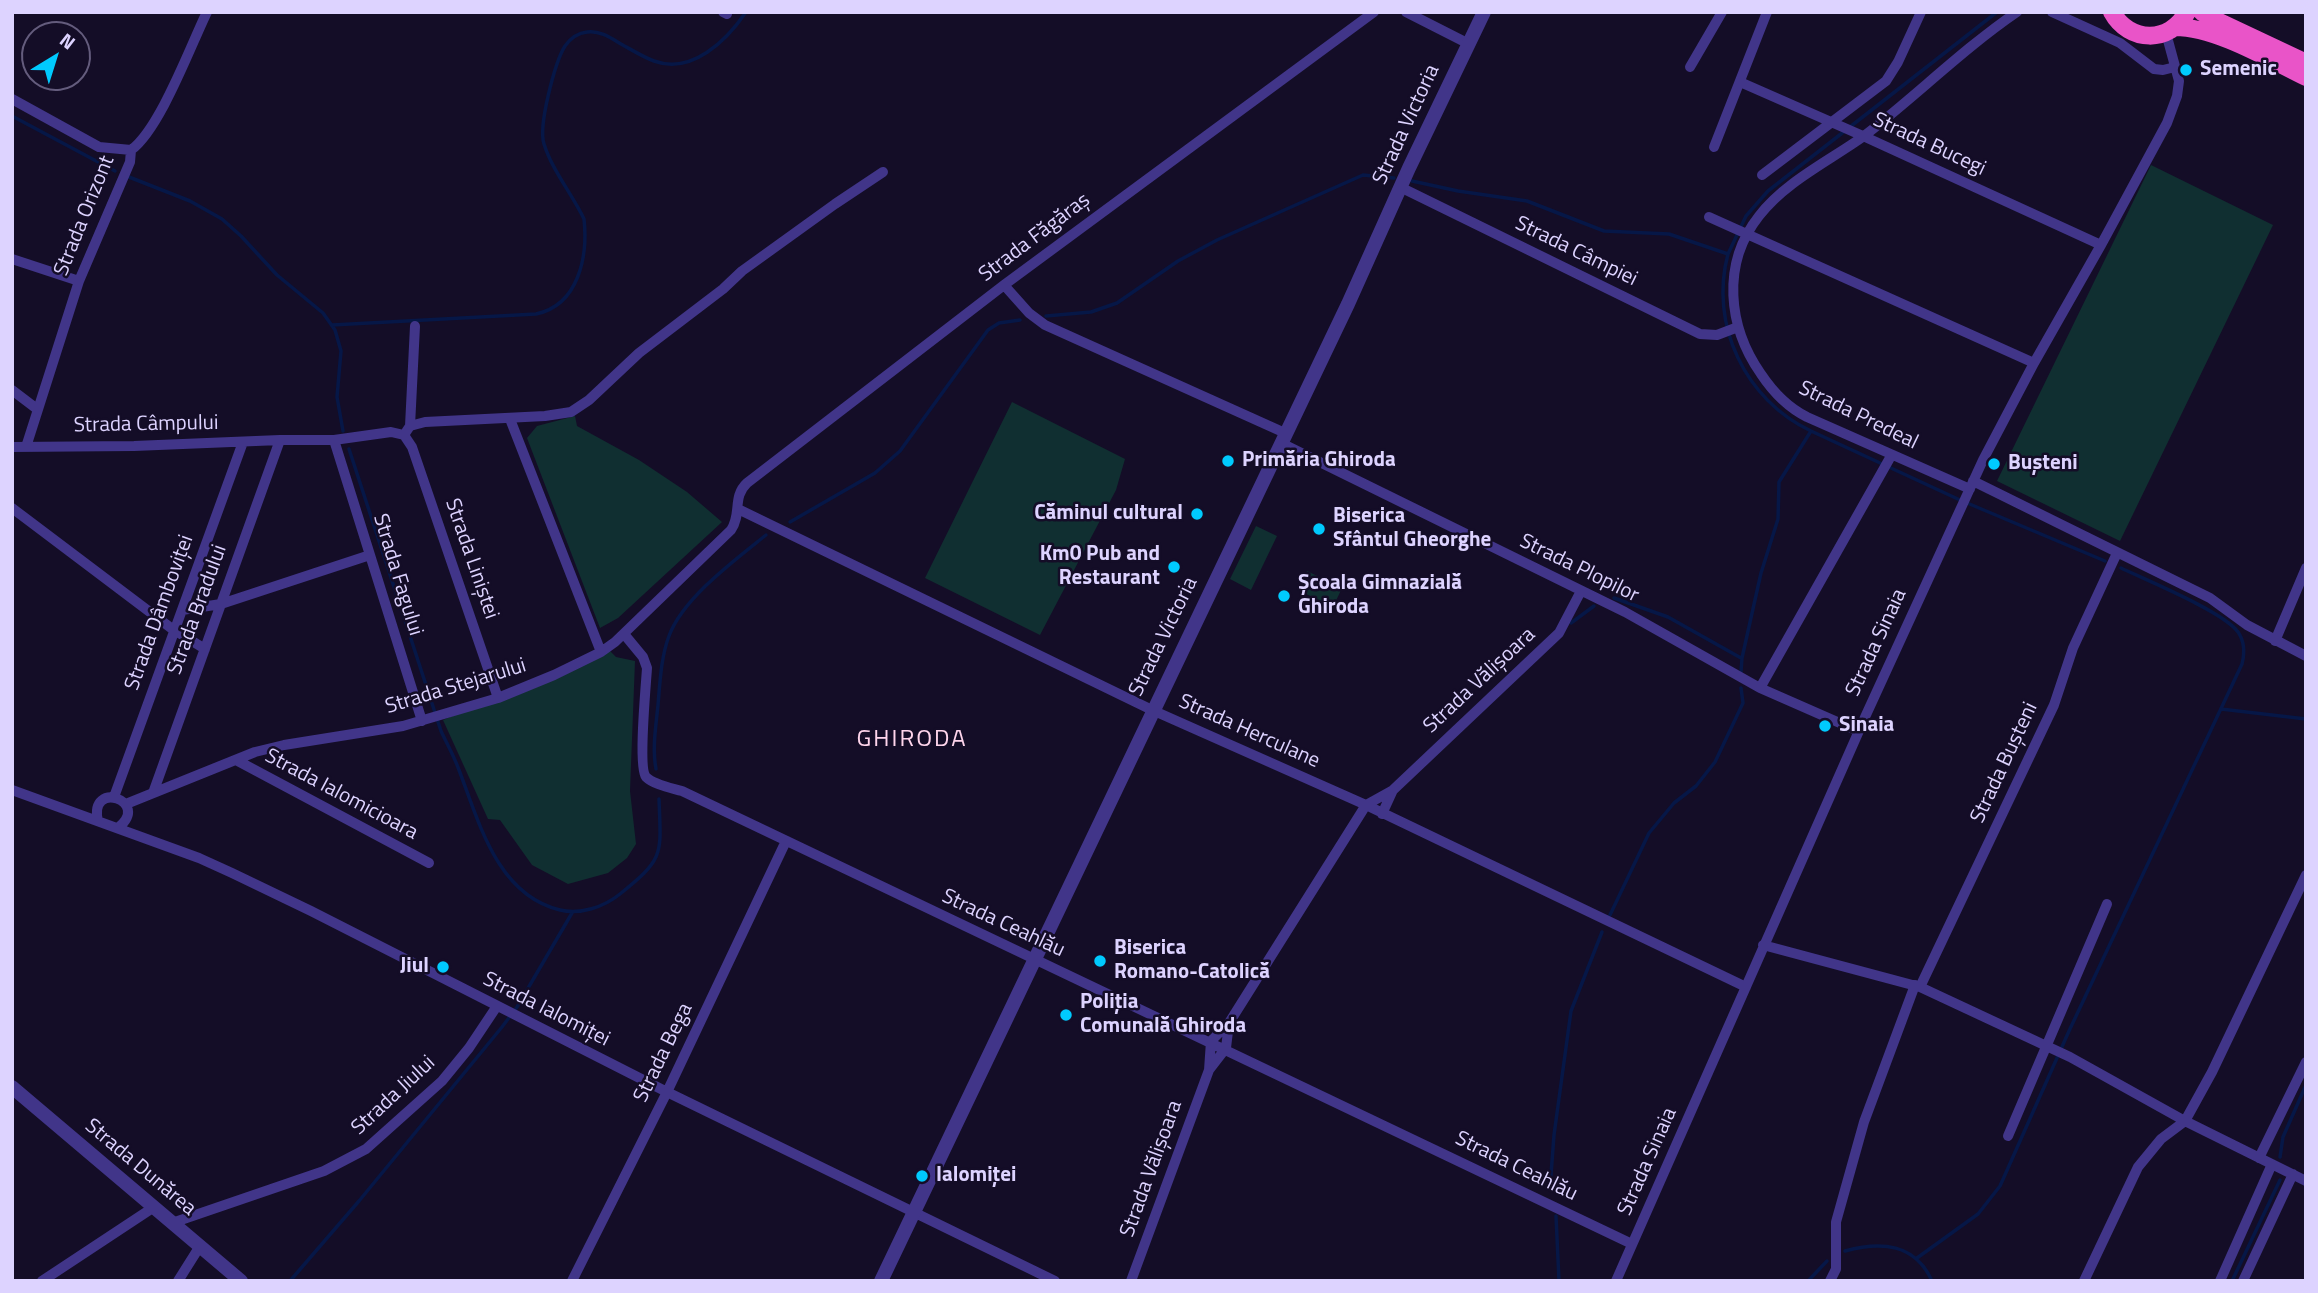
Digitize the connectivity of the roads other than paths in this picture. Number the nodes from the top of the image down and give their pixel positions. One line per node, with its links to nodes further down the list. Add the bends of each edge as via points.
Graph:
1 (206, 12): 24 (street, Strada Orizont, via 155,121)
2 (1374, 12): 33 (street, Strada Făgăraș)
3 (1406, 12): 14 (street)
4 (1484, 12): 14 (street, Strada Victoria)
5 (1722, 12): 16 (street)
6 (1766, 12): 19 (street)
7 (1921, 12): 21 (street, via 1891,75)
8 (2017, 12): 22 (street, Strada Predeal)
9 (2052, 12): 17 (street, via 2120,43 2154,69)
10 (2112, 12): 13 (highway, via 2133,33 2146,36)
11 (2187, 12): 13 (highway)
12 (2202, 12): 15 (highway)
13 (2171, 30): 17 (street, Strada Sinaia); 18 (highway, via 2199,29)
14 (1469, 44): 27 (street, Strada Victoria)
15 (2306, 63)
16 (1690, 67)
17 (2175, 67): 30 (street, Strada Sinaia, via 2179,81 2174,108)
18 (2306, 77)
19 (1740, 82): 21 (street, Strada Bucegi); 23 (street)
20 (12, 99): 24 (street, via 99,147)
21 (1836, 124): 22 (street, Strada Bucegi); 26 (street)
22 (1858, 134): 29 (street, Strada Predeal); 30 (street, Strada Bucegi)
23 (1714, 147)
24 (131, 150): 32 (street, Strada Orizont)
25 (883, 172): 39 (street, Strada Câmpului, via 742,271 571,412)
26 (1762, 174)
27 (1400, 187): 35 (street, Strada Câmpiei, via 1700,334); 41 (street, Strada Victoria)
28 (1709, 217): 29 (street)
29 (1741, 231): 35 (street, Strada Predeal); 36 (street)
30 (2101, 245): 36 (street, Strada Sinaia)
31 (12, 259): 32 (street)
32 (79, 281): 38 (street, Strada Orizont)
33 (1004, 285): 41 (street, Strada Plopilor, via 1045,325); 50 (street, Strada Făgăraș, via 745,484 738,494)
34 (415, 326): 40 (street)
35 (1731, 330): 47 (street, Strada Predeal, via 1784,402)
36 (2034, 362): 48 (street, Strada Sinaia)
37 (12, 390): 38 (street)
38 (37, 408): 46 (street, Strada Orizont)
39 (510, 419): 40 (street, Strada Câmpului, via 425,422); 61 (street)
40 (407, 430): 43 (street, Strada Câmpului); 64 (street, Strada Liniștei)
41 (1283, 438): 54 (street, Strada Plopilor); 65 (street, Strada Victoria)
42 (280, 440): 43 (street, Strada Câmpului); 44 (street, Strada Câmpului); 55 (street, Strada Bradului)
43 (334, 440): 52 (street, Strada Fagului)
44 (243, 442): 46 (street, Strada Câmpului); 56 (street, Strada Dâmboviței)
45 (12, 447): 46 (street, Strada Câmpului)
46 (26, 447)
47 (1890, 458): 48 (street, Strada Predeal); 63 (street)
48 (1969, 489): 51 (street, Strada Predeal); 67 (street, Strada Sinaia)
49 (12, 508): 57 (street)
50 (738, 509): 58 (street, Strada Stejarului, via 731,530); 65 (street, Strada Herculane)
51 (2117, 553): 59 (street, Strada Predeal, via 2210,598); 83 (street, Strada Bușteni, via 2073,648 2054,705)
52 (370, 555): 55 (street); 66 (street, Strada Fagului)
53 (2306, 568): 59 (street)
54 (1581, 591): 63 (street, Strada Plopilor); 70 (street, Strada Vălișoara, via 1559,633)
55 (221, 604): 56 (street); 60 (street, Strada Bradului)
56 (182, 610): 57 (street, Strada Dâmboviței)
57 (174, 630): 60 (street); 72 (street, Strada Dâmboviței)
58 (624, 634): 61 (street, Strada Stejarului); 77 (street, Strada Ceahlău, via 647,668 644,775)
59 (2275, 641): 62 (street, Strada Predeal)
60 (205, 649): 71 (street, Strada Bradului)
61 (601, 652): 64 (street, Strada Stejarului)
62 (2306, 656)
63 (1760, 688): 67 (street, Strada Plopilor)
64 (498, 698): 66 (street, Strada Stejarului)
65 (1152, 710): 74 (street, Strada Herculane); 82 (street, Strada Victoria)
66 (425, 720): 68 (street, Strada Stejarului, via 284,745)
67 (1858, 731): 81 (street, Strada Sinaia)
68 (236, 760): 71 (street, Strada Stejarului); 78 (street, Strada Ialomicioara)
69 (12, 790): 75 (street, Strada Ialomiței)
70 (1393, 790): 74 (street, Strada Vălișoara); 74 (street, Strada Vălișoara)
71 (153, 793): 73 (street, Strada Stejarului)
72 (114, 797): 73 (street); 75 (street, via 99,804)
73 (126, 804): 76 (street, via 126,822)
74 (1374, 809): 84 (street, Strada Herculane); 86 (street, Strada Vălișoara, via 1229,1023)
75 (98, 821): 76 (street, Strada Ialomiței)
76 (118, 828): 85 (street, Strada Ialomiței, via 232,873)
77 (786, 841): 82 (street, Strada Ceahlău); 90 (street, Strada Bega)
78 (429, 863)
79 (2306, 875): 91 (street)
80 (2106, 904): 87 (street)
81 (1763, 945): 83 (street); 84 (street, Strada Sinaia)
82 (1034, 961): 86 (street, Strada Ceahlău); 98 (street, Strada Victoria)
83 (1917, 986): 87 (street); 110 (street, Strada Bușteni, via 1864,1122 1836,1222 1836,1269)
84 (1746, 987): 100 (street, Strada Sinaia)
85 (502, 1008): 90 (street, Strada Ialomiței); 99 (street, Strada Jiului, via 442,1081 366,1149 324,1171)
86 (1219, 1045): 100 (street, Strada Ceahlău); 108 (street, Strada Vălișoara)
87 (2049, 1047): 91 (street); 92 (street)
88 (2306, 1062): 93 (street)
89 (12, 1087): 97 (street, Strada Dunărea)
90 (667, 1093): 98 (street, Strada Ialomiței); 105 (street, Strada Bega)
91 (2185, 1121): 93 (street); 111 (street, via 2161,1139 2137,1167)
92 (2008, 1136)
93 (2259, 1158): 94 (street)
94 (2272, 1164): 95 (street); 112 (street)
95 (2292, 1174): 96 (street); 113 (street)
96 (2306, 1181)
97 (154, 1207): 99 (street, Strada Dunărea); 102 (street)
98 (914, 1213): 106 (street, Strada Victoria); 107 (street, Strada Ialomiței)
99 (172, 1223): 101 (street, Strada Dunărea)
100 (1632, 1244): 109 (street, Strada Sinaia)
101 (200, 1246): 103 (street); 104 (street, Strada Dunărea)
102 (42, 1281)
103 (178, 1281)
104 (241, 1281)
105 (572, 1281)
106 (881, 1281)
107 (1055, 1281)
108 (1131, 1281)
109 (1616, 1281)
110 (1830, 1281)
111 (2084, 1281)
112 (2220, 1281)
113 (2243, 1281)

